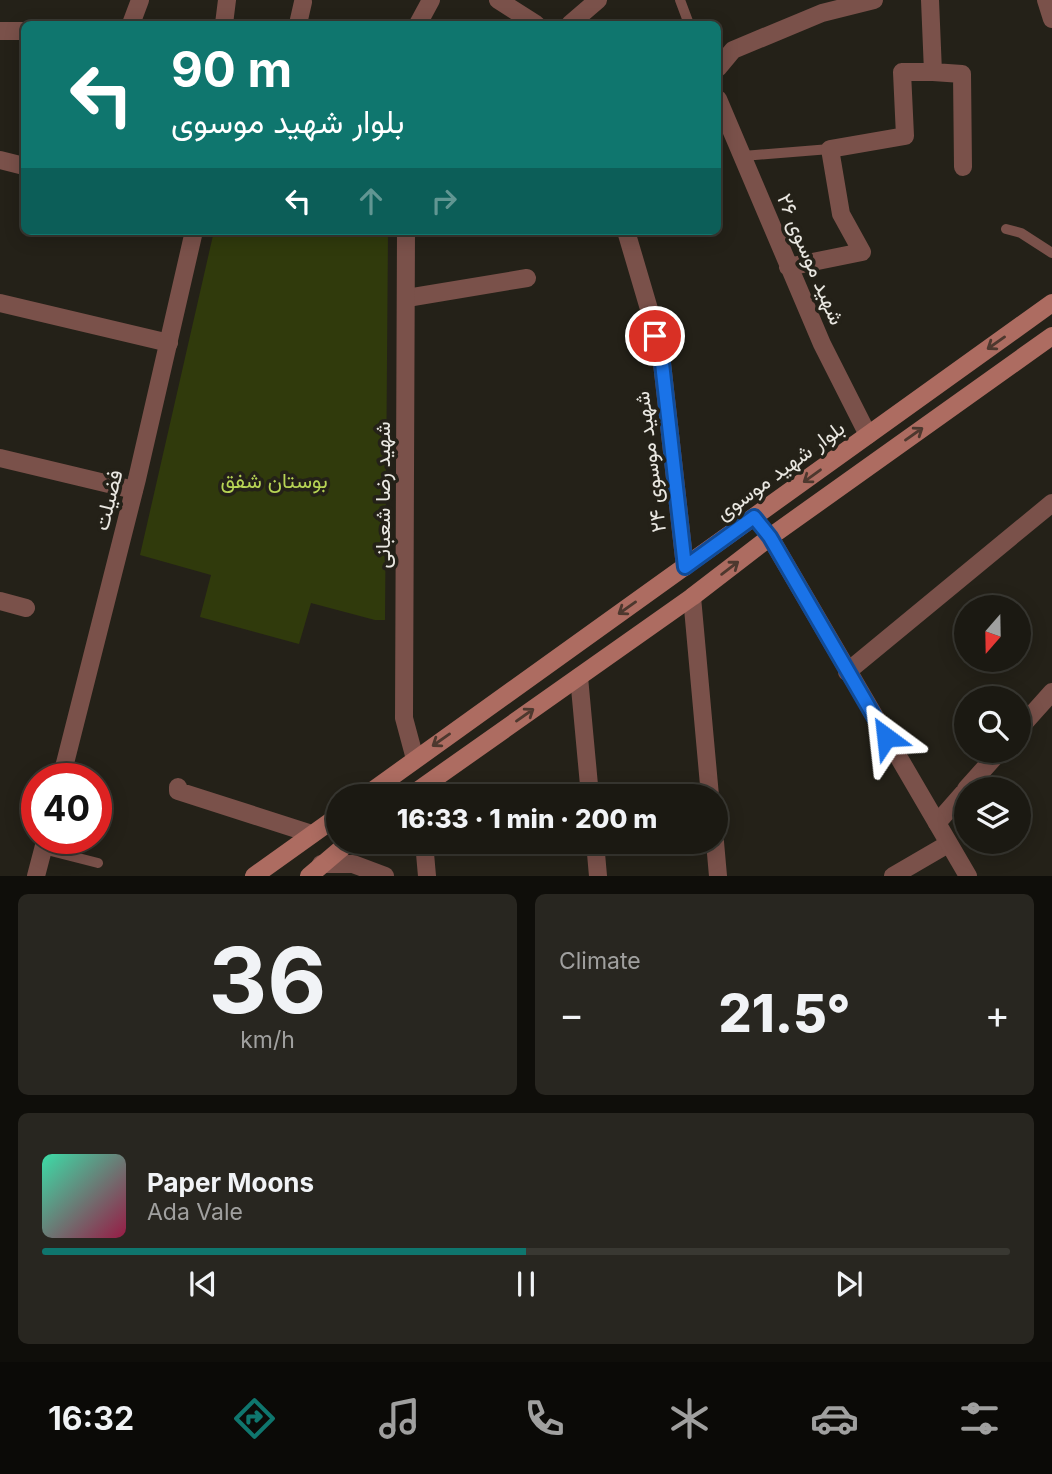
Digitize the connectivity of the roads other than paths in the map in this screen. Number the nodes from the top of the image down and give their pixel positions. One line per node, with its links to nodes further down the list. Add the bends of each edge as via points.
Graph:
1 (140, 0): 12 (street)
2 (227, 0): 13 (street)
3 (431, 0): 15 (street)
4 (498, 0): 16 (street)
5 (598, 0): 17 (street)
6 (680, 0): 18 (lane)
7 (873, 0): 21 (street, via 822,13 733,50)
8 (930, 0): 22 (street)
9 (1046, 0): 11 (street)
10 (303, 2): 14 (street)
11 (1052, 19)
12 (132, 21)
13 (224, 21)
14 (299, 21)
15 (420, 21)
16 (531, 21)
17 (574, 21)
18 (688, 21)
19 (21, 31): 20 (street)
20 (0, 32)
21 (721, 64)
22 (933, 72): 24 (street, via 902,72 905,136); 28 (street, via 962,74)
23 (721, 106): 25 (street, شهید موسوی ۲۶)
24 (831, 149): 25 (lane); 34 (street, via 841,215 862,252)
25 (743, 156): 34 (street, شهید موسوی ۲۶)
26 (0, 160): 27 (street)
27 (21, 165)
28 (963, 167)
29 (1006, 229): 33 (lane)
30 (193, 235): 40 (street, فضیلت)
31 (406, 235): 36 (street, شهید رضا شعبانی)
32 (627, 235): 47 (street, شهید موسوی ۲۴, via 662,363)
33 (1052, 253)
34 (788, 267): 41 (street, شهید موسوی ۲۶)
35 (527, 278): 36 (street)
36 (407, 298): 55 (street, شهید رضا شعبانی, via 404,718)
37 (0, 303): 40 (street)
38 (1052, 303): 41 (main road, بلوار شهید موسوی, one-way to 41)
39 (1052, 336): 46 (main road, one-way to 39)
40 (169, 343): 43 (street, فضیلت)
41 (868, 435): 45 (main road, بلوار شهید موسوی, one-way to 45)
42 (0, 458): 43 (street)
43 (134, 490): 56 (street, فضیلت)
44 (1052, 503): 51 (street)
45 (754, 517): 46 (main road); 47 (main road, بلوار شهید موسوی)
46 (770, 537): 48 (main road, one-way to 46); 51 (street)
47 (685, 567): 55 (main road, بلوار شهید موسوی, one-way to 55)
48 (692, 597): 52 (main road); 62 (street)
49 (0, 601): 50 (street)
50 (26, 608)
51 (847, 672): 65 (street)
52 (579, 677): 60 (main road, one-way to 52); 61 (street)
53 (1052, 692): 54 (street)
54 (1031, 715)
55 (415, 759): 59 (main road, بلوار شهید موسوی)
56 (65, 763)
57 (990, 763): 58 (street)
58 (977, 777)
59 (381, 784)
60 (430, 784)
61 (589, 784)
62 (709, 784)
63 (178, 786): 67 (street, via 177,791)
64 (954, 804): 65 (street)
65 (937, 823): 68 (street)
66 (326, 825): 67 (main road)
67 (313, 834): 79 (main road)
68 (948, 844): 84 (street); 85 (street)
69 (42, 854): 78 (street)
70 (72, 854): 75 (lane)
71 (334, 854): 76 (main road)
72 (425, 854): 81 (street)
73 (596, 854): 82 (street)
74 (716, 854): 83 (street)
75 (98, 863)
76 (315, 870): 77 (street)
77 (350, 870): 80 (street)
78 (36, 876)
79 (254, 876)
80 (385, 876)
81 (426, 876)
82 (598, 876)
83 (718, 876)
84 (893, 876)
85 (968, 876)

